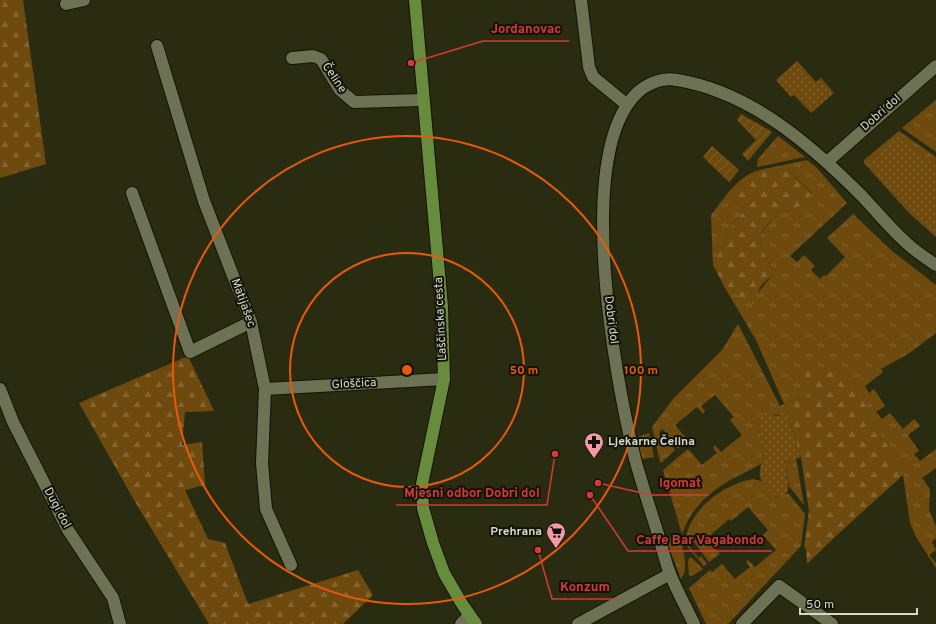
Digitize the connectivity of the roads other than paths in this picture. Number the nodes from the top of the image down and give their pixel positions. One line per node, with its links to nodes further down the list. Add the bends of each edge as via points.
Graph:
1 (84, 0): 4 (street)
2 (415, 0): 8 (main road, Laščinska cesta)
3 (581, 0): 9 (street, via 589,66 593,77)
4 (66, 4)
5 (156, 46): 13 (street, Matijašec, via 204,200)
6 (292, 58): 8 (street, Čeline, via 313,56 321,59 340,90 354,102)
7 (936, 66): 10 (street, Dobri dol)
8 (422, 100): 14 (main road, Laščinska cesta, via 442,307)
9 (626, 104): 10 (street, Dobri dol, via 642,88 658,80 675,79 710,88 753,107 811,147); 18 (street, Dobri dol, via 614,130 605,169 602,206 608,305 635,458)
10 (827, 162): 12 (street, Dobri dol, via 911,247)
11 (132, 193): 13 (street, via 190,352)
12 (936, 265)
13 (252, 322): 16 (street, Matijašec)
14 (444, 379): 16 (street, Gloščica); 19 (main road, Laščinska cesta, via 422,484 423,508 432,543 444,573)
15 (0, 389): 20 (street, Dugi dol, via 13,422 68,530 113,598)
16 (265, 389): 17 (street, Matijašec, via 262,463 266,509)
17 (291, 565)
18 (670, 574): 21 (street); 22 (street, Dobri dol)
19 (469, 621)
20 (120, 624)
21 (578, 624)
22 (694, 624)
23 (742, 624): 24 (street, via 779,586)
24 (832, 624)

